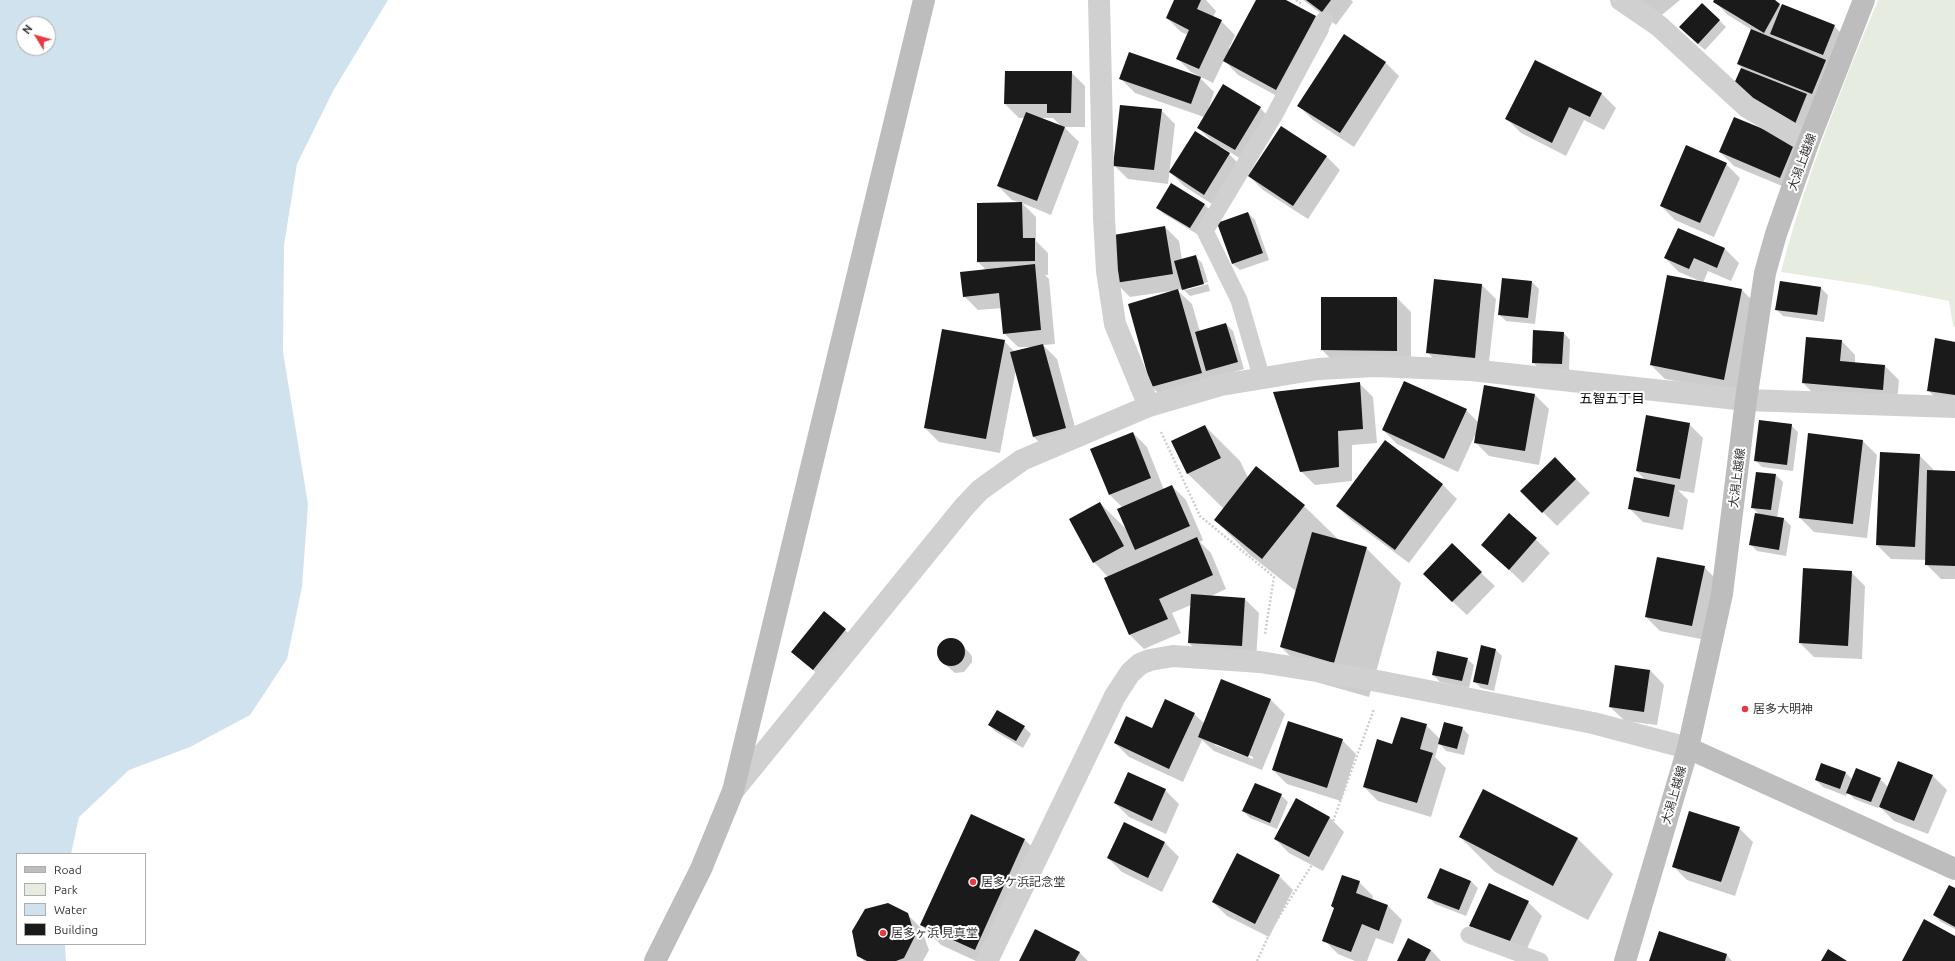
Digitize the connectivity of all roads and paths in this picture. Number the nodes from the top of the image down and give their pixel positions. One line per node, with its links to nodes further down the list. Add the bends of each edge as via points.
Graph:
1 (924, 0): 14 (street)
2 (1099, 0): 9 (street, via 1107,271 1115,324)
3 (1621, 0): 6 (street, via 1659,26 1747,107)
4 (1864, 0): 6 (street, 大潟上越線)
5 (1324, 20): 7 (lane, via 1275,114 1205,231 1239,300)
6 (1808, 143): 8 (street, 大潟上越線, via 1765,273)
7 (1262, 379): 8 (street, via 1318,369 1375,366 1471,370); 9 (street, via 1221,385)
8 (1746, 400): 10 (street); 13 (street, 大潟上越線, via 1722,594)
9 (1149, 406): 11 (path, via 1200,516 1274,577); 14 (street, via 1022,460 980,490)
10 (1955, 407)
11 (1260, 662): 12 (street); 18 (street, via 1173,656 1150,660 1140,664 1130,673 1115,696)
12 (1384, 683): 13 (street, via 1593,723); 19 (path, via 1324,846 1273,926)
13 (1688, 748): 15 (street); 21 (street, 大潟上越線)
14 (733, 791): 17 (street, via 701,869)
15 (1955, 870)
16 (1468, 935): 20 (lane)
17 (655, 961)
18 (988, 961)
19 (1257, 961)
20 (1540, 961)
21 (1625, 961)

